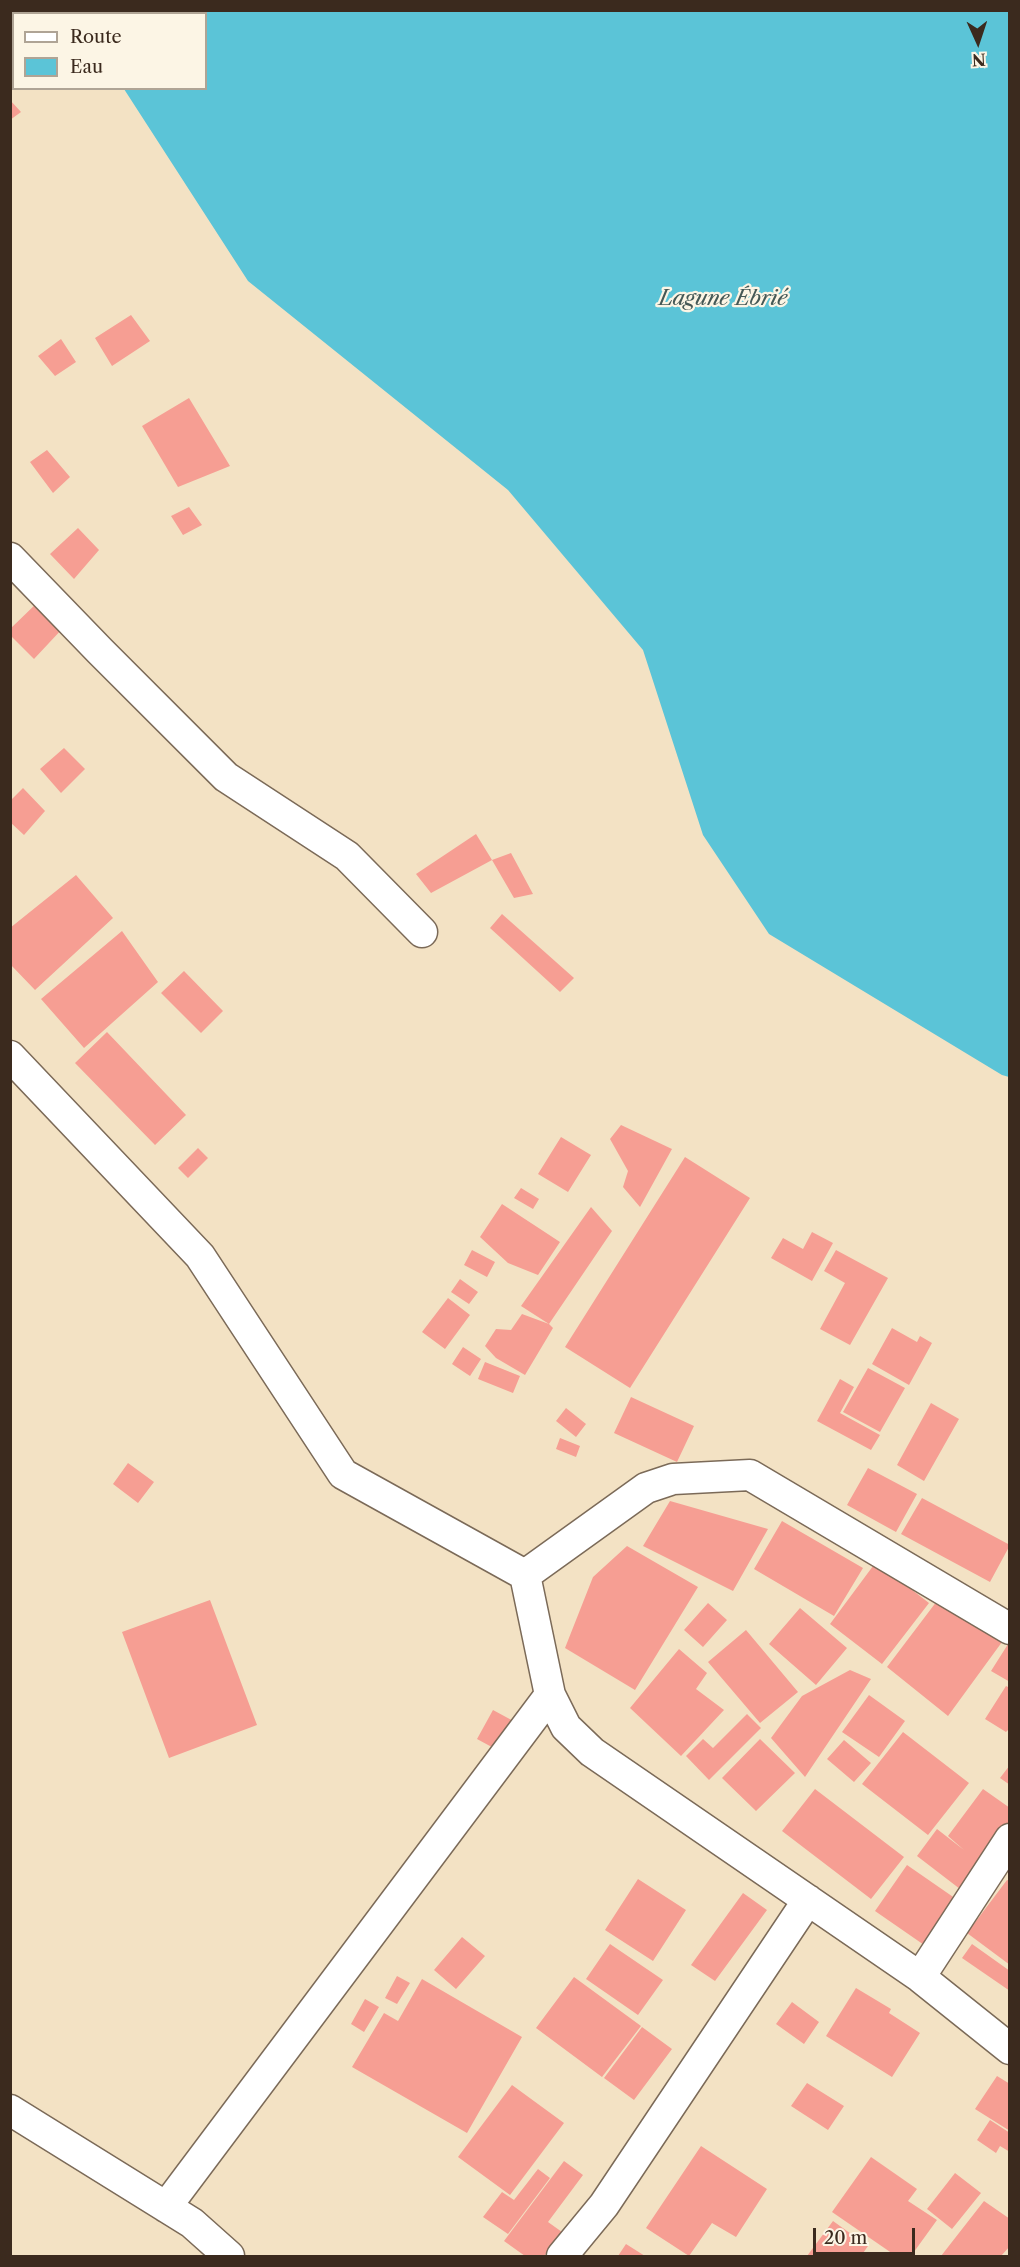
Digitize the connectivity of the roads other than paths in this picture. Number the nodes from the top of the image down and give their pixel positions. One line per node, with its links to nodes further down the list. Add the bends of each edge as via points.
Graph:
1 (10, 558): 2 (street, via 226,777 347,856)
2 (422, 932)
3 (10, 1056): 4 (street, via 200,1256 343,1474)
4 (525, 1575): 5 (street, via 646,1488 673,1479 750,1475); 6 (street)
5 (1010, 1629)
6 (550, 1695): 8 (street, via 566,1727 592,1752); 12 (street)
7 (1010, 1839): 9 (street)
8 (808, 1900): 9 (street); 14 (street, via 604,2205)
9 (920, 1977): 10 (street)
10 (1010, 2049)
11 (10, 2110): 12 (street)
12 (166, 2207): 13 (street, via 192,2223)
13 (229, 2256)
14 (562, 2256)

